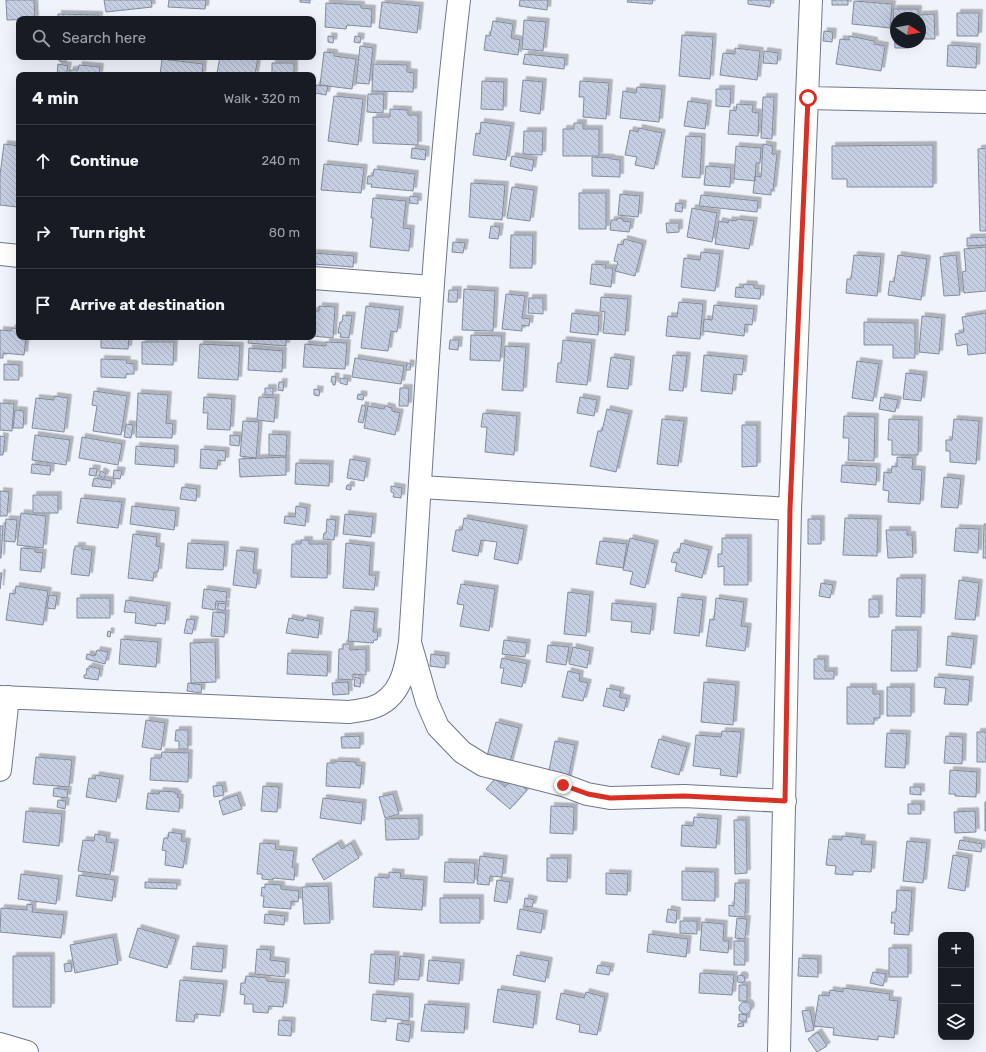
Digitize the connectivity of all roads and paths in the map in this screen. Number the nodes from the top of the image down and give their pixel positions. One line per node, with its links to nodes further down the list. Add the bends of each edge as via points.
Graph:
1 (459, 0): 8 (street)
2 (811, 0): 3 (street)
3 (808, 98): 4 (street); 10 (street)
4 (986, 102)
5 (0, 254): 6 (street)
6 (16, 256)
7 (316, 278): 8 (street)
8 (432, 286): 9 (street)
9 (420, 487): 10 (street); 11 (street)
10 (790, 509): 14 (street)
11 (410, 642): 12 (street, via 406,667 399,686 388,700 371,708 349,712); 14 (street, via 427,702 438,727 462,752 483,765 610,798 684,796)
12 (4, 697): 13 (street)
13 (0, 770)
14 (785, 801): 17 (street)
15 (0, 1044): 16 (street)
16 (27, 1052)
17 (779, 1052)

